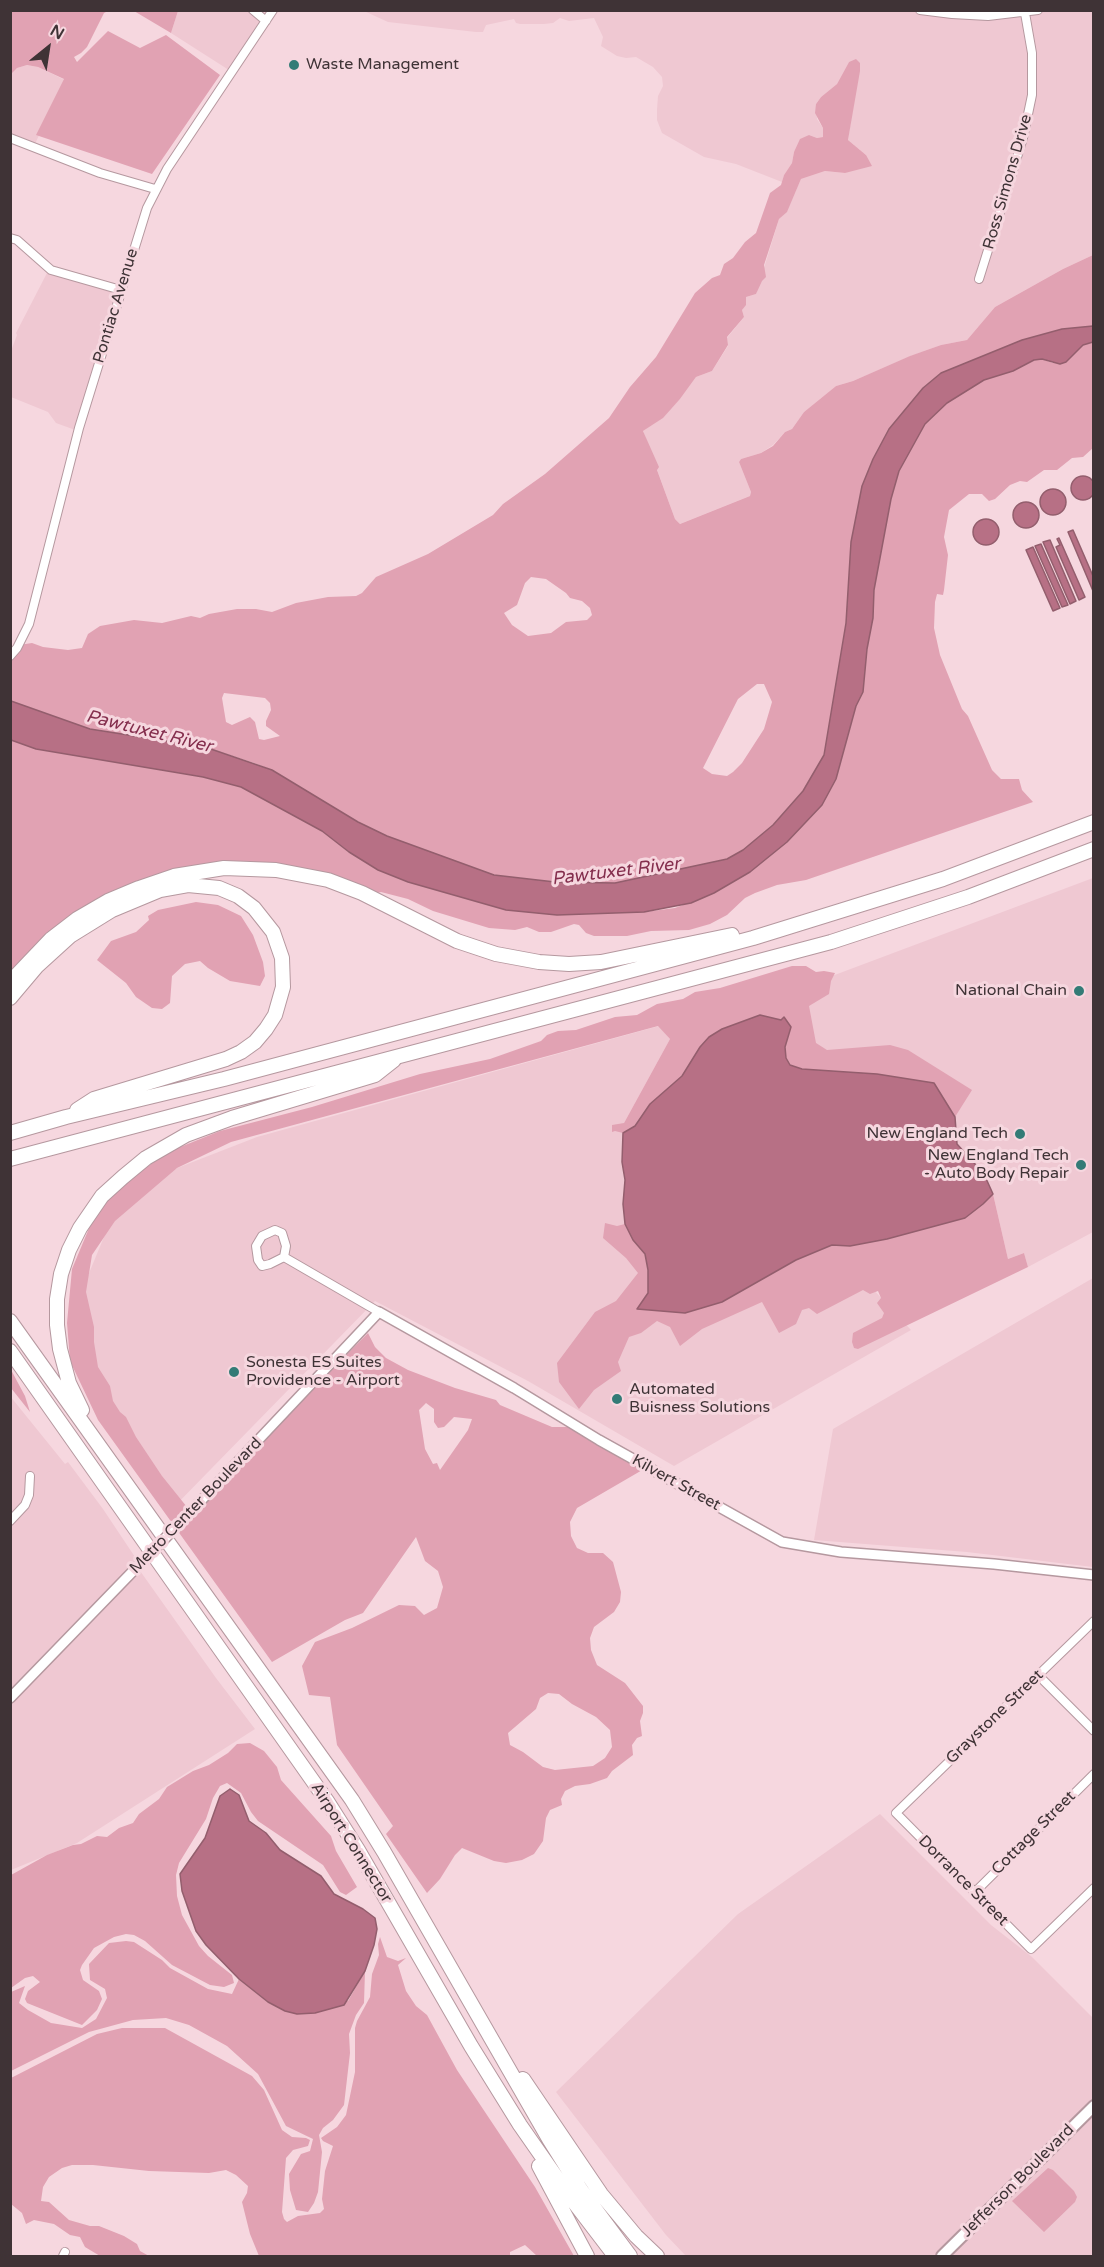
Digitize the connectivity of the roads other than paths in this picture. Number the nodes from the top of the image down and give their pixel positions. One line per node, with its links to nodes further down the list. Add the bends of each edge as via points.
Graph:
1 (253, 10): 6 (street)
2 (273, 10): 6 (street, Pontiac Avenue)
3 (920, 10): 5 (street, via 970,15)
4 (1038, 10): 5 (street)
5 (1025, 13): 10 (street, Ross Simons Drive, via 1033,75 1030,105)
6 (266, 21): 8 (street, Pontiac Avenue)
7 (10, 138): 8 (street, via 100,173)
8 (155, 189): 11 (street, Pontiac Avenue)
9 (10, 238): 11 (street, via 51,270)
10 (980, 279)
11 (121, 290): 12 (street, Pontiac Avenue, via 79,429 29,624)
12 (10, 656)
13 (1094, 822): 15 (highway, via 953,875)
14 (1094, 849): 18 (highway, via 968,897 831,942)
15 (820, 918): 16 (highway, via 615,959 554,963 468,945 328,880 284,871 224,868 174,876 108,901 51,939); 19 (highway, via 631,972)
16 (10, 982)
17 (10, 998): 19 (highway, via 47,956 84,927 128,902 179,886 208,886 238,896 261,915 277,940 284,968 281,997 270,1023 255,1042 226,1059 94,1099)
18 (399, 1056): 21 (highway); 28 (highway, via 375,1075 216,1123 173,1141 123,1177 86,1218 62,1274 58,1337 74,1395)
19 (66, 1117): 20 (highway)
20 (10, 1133)
21 (10, 1160)
22 (284, 1257): 22 (street, via 282,1233 275,1230 262,1236 256,1246 262,1266); 23 (street, Kilvert Street)
23 (379, 1312): 31 (street, Kilvert Street, via 610,1447 786,1543 841,1552); 34 (street, Metro Center Boulevard, bridge)
24 (10, 1321): 28 (highway)
25 (10, 1351): 27 (highway)
26 (10, 1365): 27 (highway)
27 (71, 1440): 41 (highway, Airport Connector, via 338,1818)
28 (119, 1471): 40 (highway, Airport Connector, via 352,1800)
29 (30, 1476): 30 (street, via 25,1505)
30 (10, 1521)
31 (1094, 1575)
32 (1094, 1621): 33 (street, Graystone Street)
33 (1038, 1675): 35 (street); 37 (street, Graystone Street)
34 (10, 1698)
35 (1094, 1731)
36 (1094, 1774): 39 (street, Cottage Street)
37 (896, 1813): 39 (street, Dorrance Street)
38 (1094, 1888): 39 (street, Dorrance Street, via 1031,1949)
39 (974, 1893)
40 (489, 2034): 45 (highway, Airport Connector, via 564,2164); 46 (highway, via 542,2103 601,2194)
41 (503, 2098): 43 (highway); 44 (highway, Airport Connector)
42 (1094, 2106): 47 (main road, Jefferson Boulevard)
43 (587, 2256)
44 (615, 2256)
45 (630, 2256)
46 (657, 2256)
47 (942, 2256)

